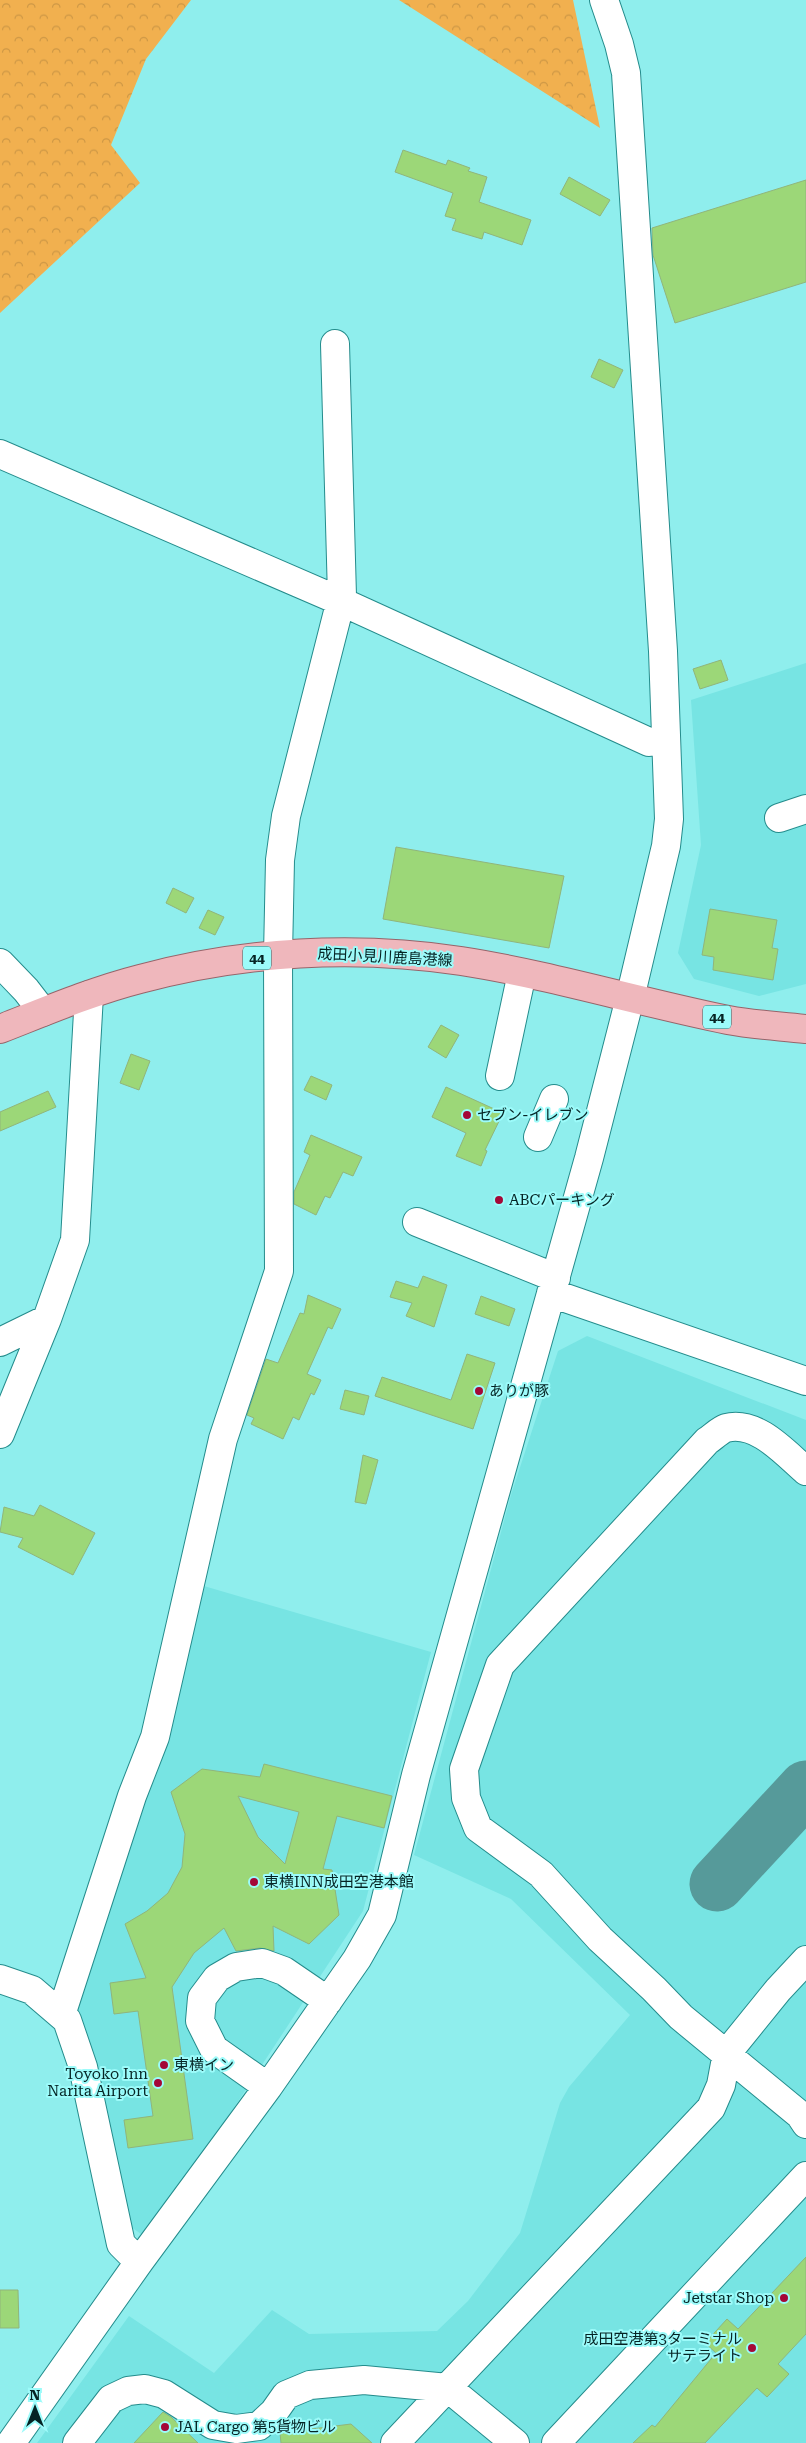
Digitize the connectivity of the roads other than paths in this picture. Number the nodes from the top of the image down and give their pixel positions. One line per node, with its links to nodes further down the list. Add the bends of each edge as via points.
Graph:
1 (604, 0): 12 (street, via 626,73 663,651 669,818 666,846)
2 (335, 344): 4 (street)
3 (0, 454): 4 (street)
4 (340, 600): 5 (street); 8 (street, via 286,816 280,860)
5 (649, 742)
6 (806, 809): 7 (street)
7 (779, 818)
8 (278, 955): 10 (main road, 成田小見川鹿島港線 / 44, via 408,955); 11 (main road, 成田小見川鹿島港線 / 44, via 197,966); 29 (street, via 279,1271 223,1439 155,1737 132,1796)
9 (0, 962): 13 (street)
10 (522, 973): 12 (main road, 成田小見川鹿島港線 / 44); 16 (street)
11 (89, 995): 13 (main road, 成田小見川鹿島港線 / 44); 21 (street, via 75,1240)
12 (630, 998): 15 (main road, 成田小見川鹿島港線 / 44, via 729,1020); 20 (street, via 582,1155)
13 (43, 1012): 14 (main road, 成田小見川鹿島港線 / 44)
14 (0, 1029)
15 (806, 1029)
16 (500, 1076)
17 (554, 1099): 18 (street)
18 (538, 1137)
19 (417, 1222): 20 (street)
20 (554, 1286): 23 (street); 28 (street, via 416,1775 382,1914)
21 (47, 1319): 22 (street); 24 (street)
22 (0, 1342)
23 (806, 1381)
24 (0, 1434)
25 (803, 1465): 30 (street, via 755,1430 742,1426 725,1428 707,1441 500,1665 464,1769 466,1798 478,1828 541,1874 600,1939 681,2017)
26 (806, 1960): 30 (street)
27 (0, 1979): 29 (street, via 32,1990)
28 (328, 2001): 31 (street); 31 (street, via 284,1970 262,1963 236,1968 217,1978 202,1998 200,2022 214,2049)
29 (61, 2015): 34 (street, via 67,2020 83,2067 121,2244)
30 (727, 2053): 32 (street, via 800,2114); 35 (street, via 711,2108)
31 (268, 2087): 34 (street)
32 (806, 2124)
33 (806, 2176): 40 (street)
34 (139, 2262): 36 (street)
35 (448, 2388): 37 (street, via 364,2380 310,2385 286,2395 259,2426 236,2429 213,2425 164,2394 146,2389 128,2391 111,2399); 38 (street); 39 (street)
36 (11, 2443)
37 (77, 2443)
38 (395, 2443)
39 (515, 2443)
40 (556, 2443)

